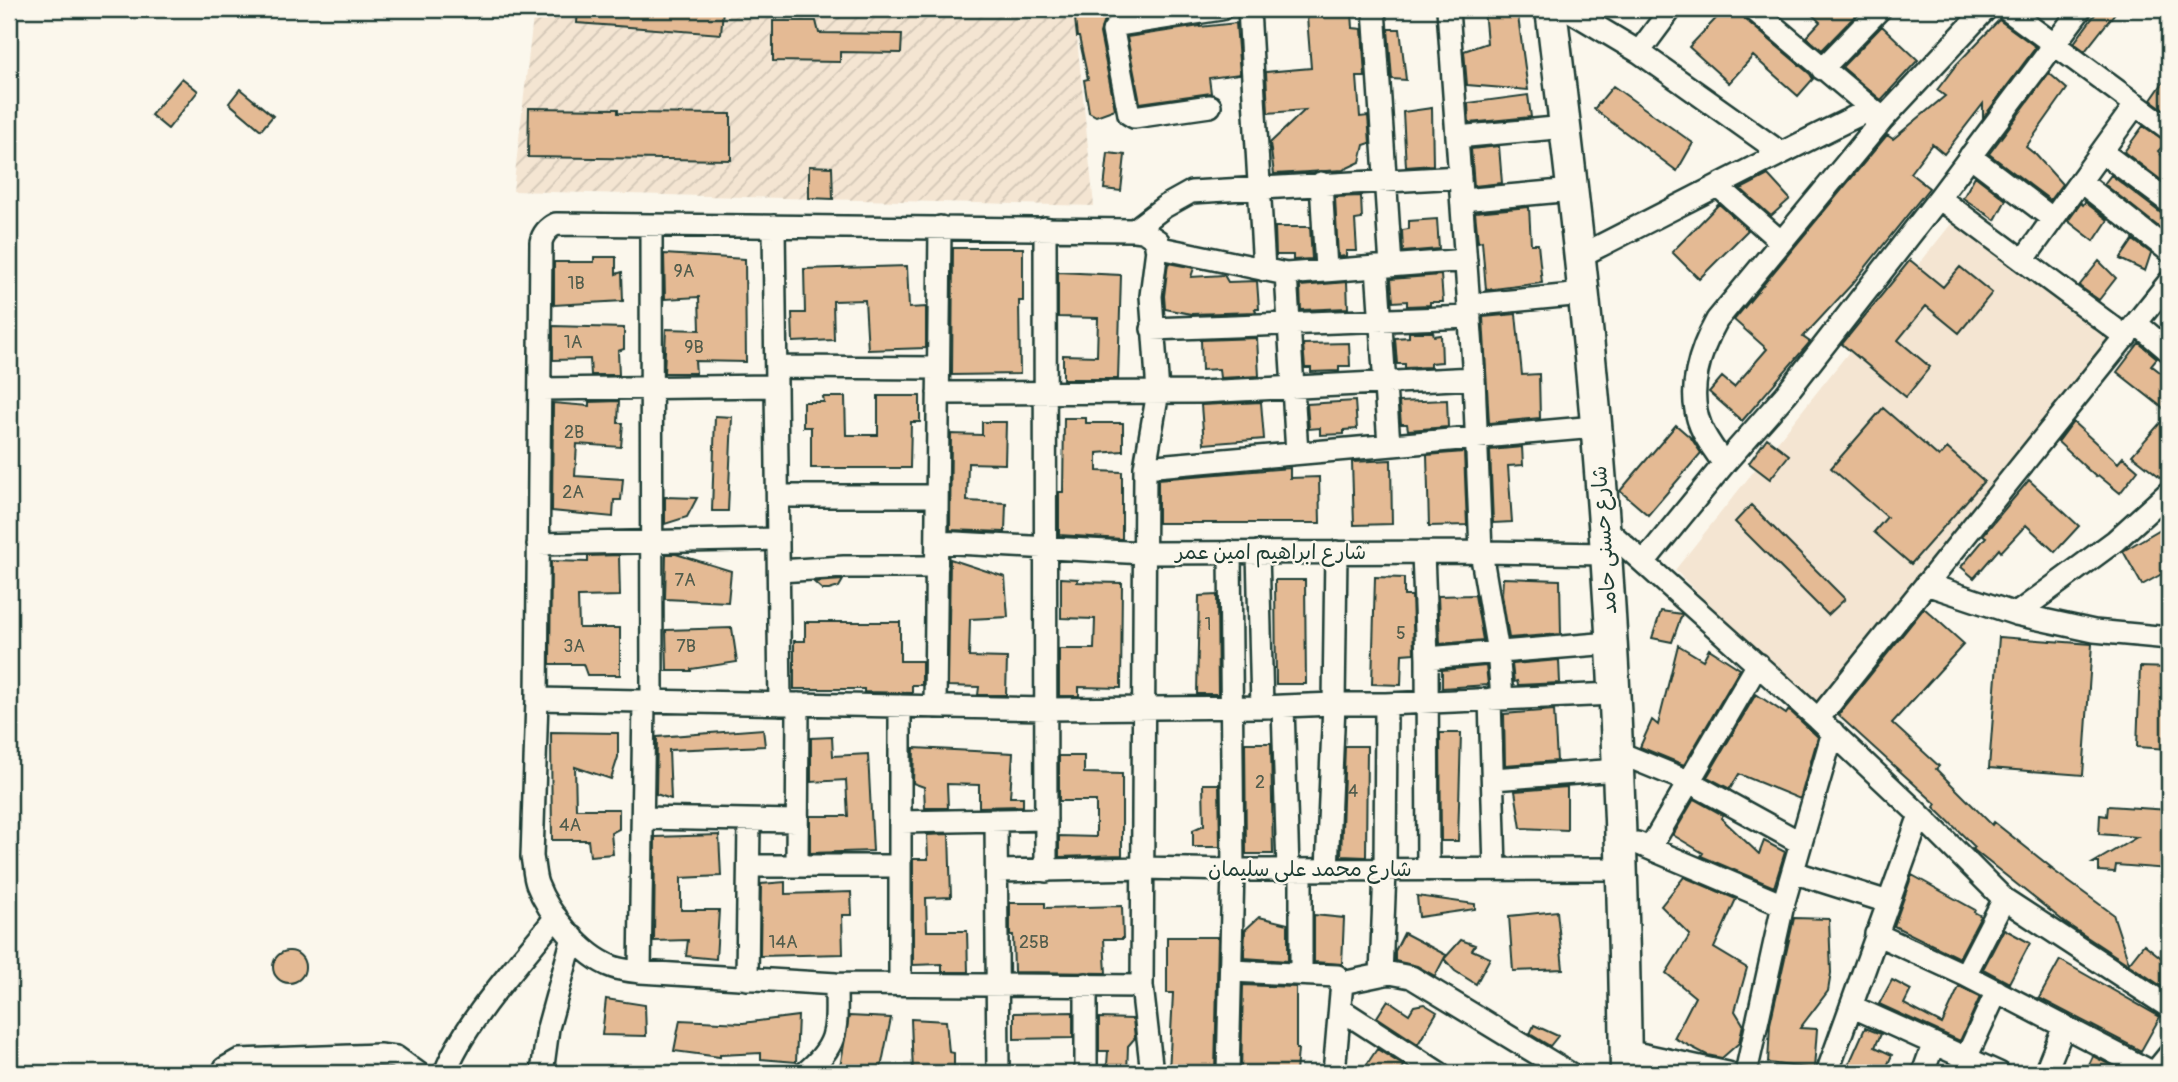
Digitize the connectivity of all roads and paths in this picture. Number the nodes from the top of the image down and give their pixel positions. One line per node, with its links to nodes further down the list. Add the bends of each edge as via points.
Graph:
1 (1220, 9): 13 (street)
2 (1248, 9): 31 (street)
3 (1374, 9): 27 (street)
4 (1448, 9): 22 (street)
5 (1551, 9): 20 (street, شارع حسنى حامد)
6 (1567, 9): 15 (street)
7 (1671, 9): 15 (street)
8 (1753, 9): 16 (street)
9 (1880, 9): 16 (street)
10 (1986, 9): 19 (street)
11 (2006, 9): 14 (street)
12 (2081, 9): 14 (street)
13 (1146, 15): 18 (street, via 1113,30 1129,114)
14 (2053, 44): 17 (street); 25 (street)
15 (1639, 52): 24 (street)
16 (1822, 69): 19 (street)
17 (2136, 104): 21 (street); 23 (street)
18 (1210, 106)
19 (1877, 114): 24 (street); 42 (street)
20 (1566, 127): 22 (street); 32 (street, شارع حسنى حامد)
21 (2169, 129)
22 (1457, 137): 26 (street)
23 (2102, 152): 28 (street); 35 (street)
24 (1781, 153): 30 (street)
25 (1970, 156): 33 (street); 36 (street)
26 (1460, 177): 27 (street); 34 (street)
27 (1386, 181): 29 (street); 48 (street)
28 (2081, 182): 36 (street); 44 (street)
29 (1321, 183): 31 (street); 49 (street)
30 (1718, 186): 42 (street); 45 (street)
31 (1259, 187): 41 (street, via 1191,192); 50 (street)
32 (1573, 190): 34 (street); 45 (street, شارع حسنى حامد)
33 (1939, 198): 46 (street); 74 (street, via 1786,394)
34 (1462, 200): 47 (street)
35 (2169, 202)
36 (2053, 219): 46 (street)
37 (651, 225): 38 (street); 65 (street); 66 (street, via 556,224 542,236)
38 (774, 226): 39 (street); 61 (street)
39 (940, 227): 40 (street); 60 (street)
40 (1045, 228): 41 (street); 67 (street)
41 (1134, 230): 43 (street, via 1151,235 1158,241)
42 (1780, 241): 74 (street, via 1717,320 1697,366 1699,425)
43 (1156, 247): 50 (street); 57 (street)
44 (2169, 251)
45 (1580, 256): 53 (street, شارع حسنى حامد)
46 (2024, 259): 58 (street)
47 (1466, 260): 48 (street); 54 (street)
48 (1384, 267): 49 (street); 55 (street)
49 (1326, 269): 51 (street)
50 (1264, 270): 51 (street)
51 (1286, 274): 56 (street)
52 (2166, 293): 58 (street)
53 (1583, 294): 54 (street); 70 (street, شارع حسنى حامد)
54 (1470, 311): 55 (street); 62 (street)
55 (1381, 321): 56 (street); 63 (street)
56 (1289, 325): 57 (street); 64 (street)
57 (1152, 329): 68 (street)
58 (2131, 331): 59 (street); 94 (street)
59 (2169, 351)
60 (938, 368): 61 (street); 69 (street)
61 (776, 376): 65 (street); 77 (street)
62 (1475, 378): 63 (street); 71 (street)
63 (1384, 382): 64 (street); 72 (street)
64 (1292, 386): 68 (street); 73 (street)
65 (651, 387): 66 (street); 81 (street)
66 (541, 388): 83 (street)
67 (1045, 392): 68 (street); 69 (street); 84 (street)
68 (1158, 392): 75 (street)
69 (938, 393): 78 (street)
70 (1595, 427): 71 (street); 80 (street, شارع حسنى حامد)
71 (1476, 437): 72 (street); 88 (street)
72 (1388, 445): 73 (street)
73 (1297, 453): 75 (street)
74 (1724, 464): 91 (street)
75 (1145, 467): 89 (street)
76 (2169, 492): 95 (street, via 2115,541)
77 (778, 496): 78 (street); 79 (street)
78 (937, 496): 82 (street)
79 (778, 539): 81 (street); 93 (street)
80 (1606, 541): 88 (street, شارع ابراهيم امين عمر); 91 (street); 97 (street, شارع حسنى حامد)
81 (652, 542): 83 (street); 104 (street)
82 (937, 542): 84 (street, شارع ابراهيم امين عمر); 92 (street)
83 (538, 544): 103 (street)
84 (1045, 547): 89 (street, شارع ابراهيم امين عمر); 114 (street)
85 (1230, 552): 86 (street, شارع ابراهيم امين عمر); 89 (street, شارع ابراهيم امين عمر); 113 (street)
86 (1258, 552): 87 (street, شارع ابراهيم امين عمر); 110 (street)
87 (1336, 552): 90 (street, شارع ابراهيم امين عمر); 107 (street)
88 (1481, 552): 90 (street, شارع ابراهيم امين عمر); 98 (street)
89 (1145, 553): 112 (street)
90 (1423, 553): 99 (street)
91 (1644, 562): 100 (street)
92 (937, 567): 93 (street); 111 (street)
93 (779, 571): 106 (street)
94 (1926, 584): 95 (street); 115 (street)
95 (2016, 614): 96 (street, via 2094,631)
96 (2169, 638)
97 (1611, 643): 98 (street); 101 (street, شارع حسنى حامد)
98 (1498, 652): 99 (street); 102 (street)
99 (1427, 657): 105 (street)
100 (1758, 664): 115 (street); 118 (street)
101 (1615, 694): 102 (street); 116 (street, شارع حسنى حامد)
102 (1496, 698): 105 (street); 117 (street)
103 (537, 699): 104 (street); 146 (street, via 533,857 536,882)
104 (648, 701): 106 (street); 120 (street)
105 (1427, 701): 108 (street); 139 (street)
106 (789, 704): 109 (street); 124 (street)
107 (1334, 704): 108 (street); 110 (street); 137 (street)
108 (1386, 704): 138 (street)
109 (901, 706): 111 (street); 125 (street)
110 (1273, 706): 113 (street); 136 (street)
111 (935, 707): 114 (street)
112 (1144, 708): 113 (street); 114 (street); 132 (street)
113 (1232, 708): 135 (street)
114 (1046, 709): 121 (street)
115 (1826, 725): 119 (street); 127 (street)
116 (1618, 761): 117 (street); 118 (street); 126 (street, شارع حسنى حامد)
117 (1493, 779): 133 (street)
118 (1688, 781): 127 (street); 128 (street)
119 (1920, 815): 143 (street); 144 (street)
120 (643, 818): 123 (street); 150 (street)
121 (1046, 819): 122 (street); 141 (street)
122 (996, 820): 125 (street); 140 (street)
123 (750, 821): 124 (street); 129 (street)
124 (797, 821): 130 (street)
125 (901, 822): 131 (street)
126 (1621, 837): 128 (street); 134 (street, شارع حسنى حامد)
127 (1801, 843): 142 (street)
128 (1650, 848): 145 (street)
129 (749, 866): 130 (street); 154 (street)
130 (797, 866): 131 (street)
131 (900, 866): 157 (street)
132 (1143, 868): 135 (street, شارع محمد على سليمان); 141 (street, شارع محمد على سليمان); 160 (street)
133 (1495, 869): 134 (street, شارع محمد على سليمان); 139 (street, شارع محمد على سليمان)
134 (1623, 869): 169 (street, شارع حسنى حامد)
135 (1233, 870): 136 (street, شارع محمد على سليمان); 149 (street)
136 (1294, 870): 137 (street, شارع محمد على سليمان); 151 (street)
137 (1327, 870): 138 (street, شارع محمد على سليمان)
138 (1385, 870): 139 (street, شارع محمد على سليمان); 152 (street)
139 (1428, 870)
140 (997, 871): 141 (street, شارع محمد على سليمان); 158 (street)
141 (1046, 871)
142 (1793, 872): 144 (street); 145 (street)
143 (2004, 900): 153 (street); 163 (street)
144 (1888, 902): 147 (street)
145 (1783, 905): 184 (street)
146 (556, 917): 148 (street); 173 (street, via 482,1012)
147 (1876, 934): 153 (street); 162 (street)
148 (573, 937): 150 (street, via 611,967); 174 (street, via 548,1028)
149 (1231, 971): 151 (street); 179 (street)
150 (640, 972): 154 (street)
151 (1301, 974): 155 (street, via 1337,976)
152 (1381, 975): 155 (street); 182 (street, via 1410,977)
153 (1965, 975): 161 (street)
154 (747, 979): 156 (street)
155 (1342, 983): 164 (street)
156 (836, 984): 157 (street); 175 (street, via 833,1041)
157 (900, 984): 158 (street)
158 (998, 984): 159 (street); 176 (street)
159 (1086, 984): 160 (street); 177 (street)
160 (1142, 986): 178 (street)
161 (1997, 991): 165 (street); 168 (street)
162 (1851, 1006): 166 (street); 185 (street)
163 (2169, 1007)
164 (1340, 1009): 180 (street); 181 (street)
165 (2064, 1026): 167 (street, via 2155,1072); 188 (street)
166 (1933, 1045): 168 (street); 186 (street)
167 (2169, 1055)
168 (1966, 1058): 187 (street)
169 (1626, 1062): 183 (street)
170 (334, 1065): 171 (street, via 239,1060 225,1068); 172 (street, via 396,1056)
171 (225, 1073)
172 (418, 1073)
173 (445, 1073)
174 (542, 1073)
175 (805, 1073)
176 (998, 1073)
177 (1086, 1073)
178 (1152, 1073)
179 (1228, 1073)
180 (1334, 1073)
181 (1439, 1073)
182 (1569, 1073)
183 (1728, 1073)
184 (1746, 1073)
185 (1827, 1073)
186 (1923, 1073)
187 (1999, 1073)
188 (2045, 1073)

